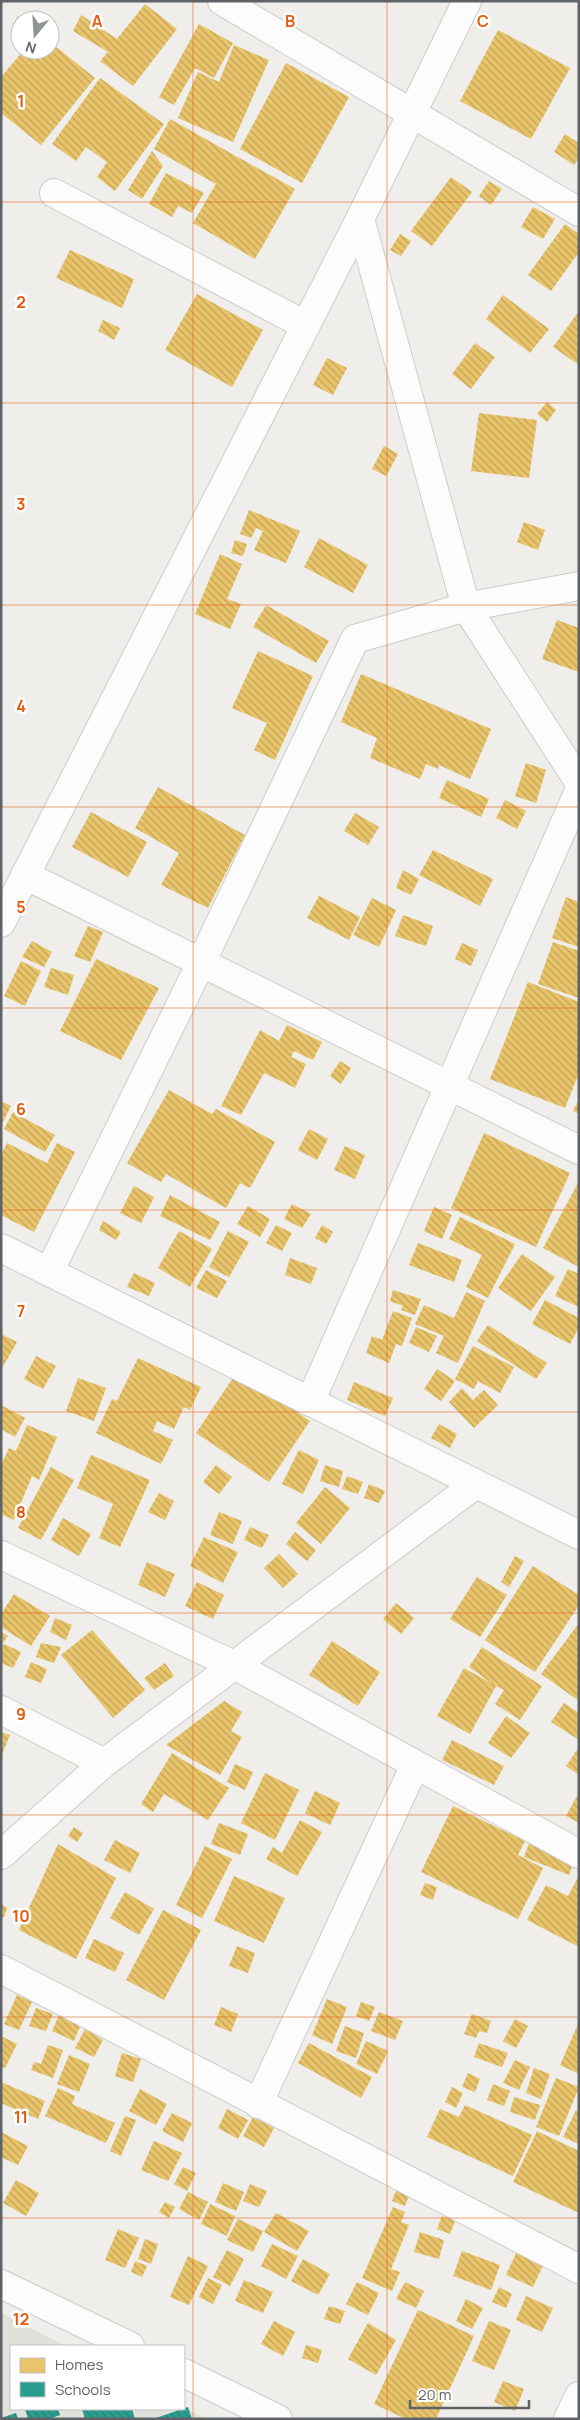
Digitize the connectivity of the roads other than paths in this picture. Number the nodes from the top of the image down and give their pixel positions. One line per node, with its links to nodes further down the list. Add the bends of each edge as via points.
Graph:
1 (222, 1): 3 (street)
2 (467, 1): 3 (street)
3 (410, 113): 5 (street); 6 (street)
4 (54, 193): 7 (street)
5 (579, 212)
6 (360, 219): 7 (street); 9 (street)
7 (306, 325): 12 (street)
8 (579, 586): 9 (street)
9 (466, 607): 10 (street); 14 (street, via 355,639)
10 (579, 782)
11 (579, 791): 15 (street)
12 (25, 875): 13 (street); 14 (street)
13 (1, 923)
14 (201, 963): 15 (street); 18 (street)
15 (449, 1085): 16 (street); 19 (street)
16 (579, 1150)
17 (1, 1248): 18 (street)
18 (49, 1272): 19 (street)
19 (310, 1402): 20 (street)
20 (476, 1484): 21 (street); 23 (street)
21 (579, 1535)
22 (1, 1554): 23 (street)
23 (236, 1666): 25 (street); 26 (street)
24 (1, 1710): 25 (street)
25 (104, 1763): 28 (street)
26 (415, 1765): 27 (street); 30 (street)
27 (579, 1854)
28 (1, 1855)
29 (1, 1969): 30 (street)
30 (258, 2104): 31 (street)
31 (579, 2269)
32 (1, 2284): 33 (street)
33 (128, 2345)
34 (185, 2373): 36 (street)
35 (579, 2396): 37 (street)
36 (278, 2419)
37 (568, 2419)

